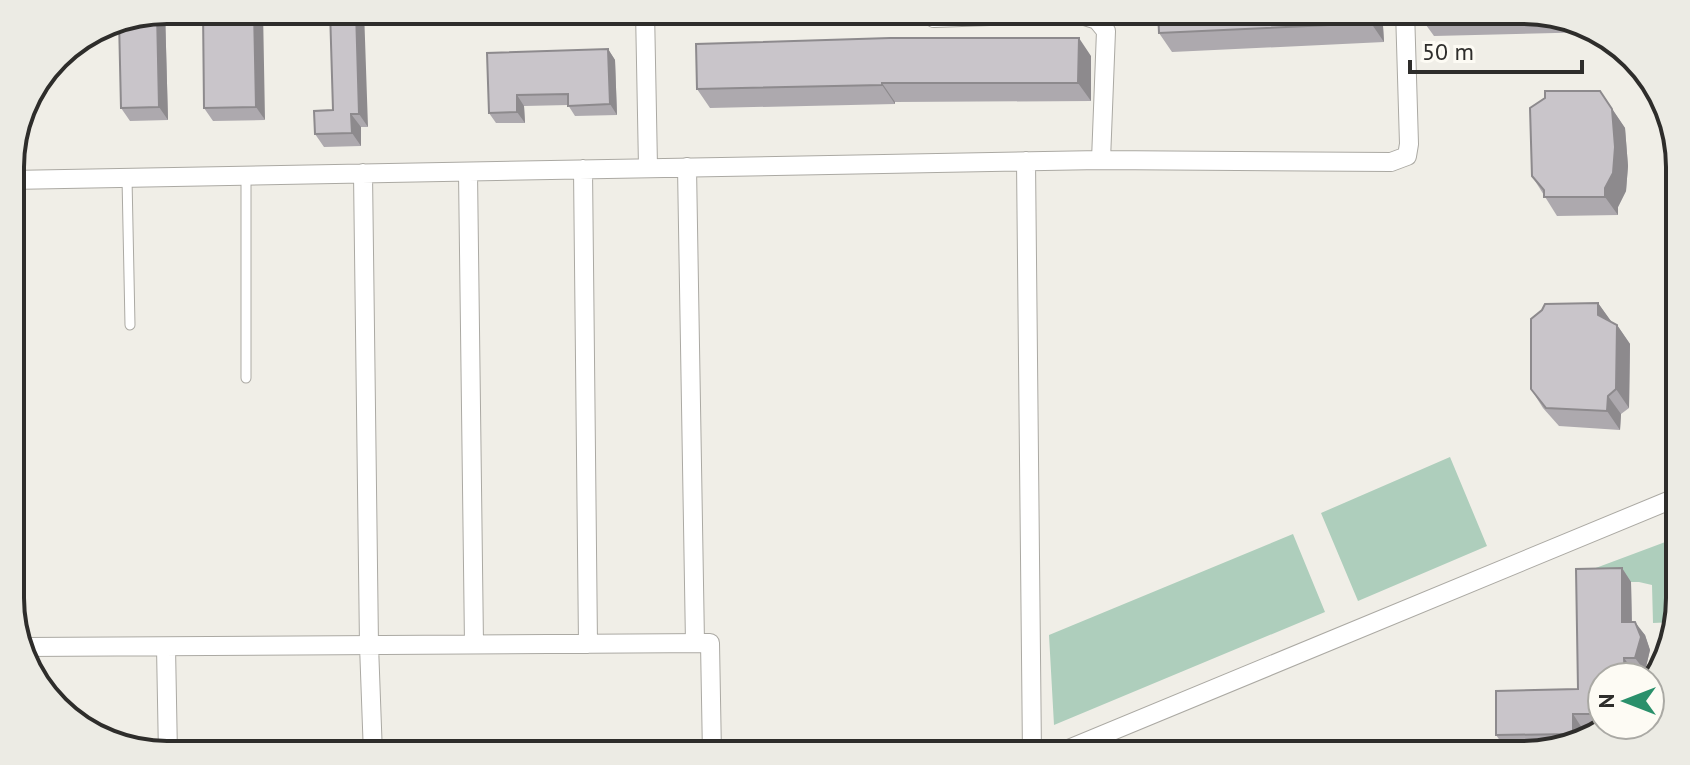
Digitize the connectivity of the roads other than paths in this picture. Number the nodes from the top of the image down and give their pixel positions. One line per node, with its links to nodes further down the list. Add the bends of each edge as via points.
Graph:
1 (645, 24): 6 (street)
2 (1100, 24): 4 (street, via 1106,31)
3 (1405, 24): 4 (street, via 1407,156 1391,162)
4 (1101, 160): 5 (street)
5 (1026, 161): 7 (street); 26 (street)
6 (648, 167): 7 (street); 8 (street)
7 (687, 167): 17 (street)
8 (583, 169): 9 (street); 19 (street)
9 (468, 172): 10 (street); 18 (street)
10 (363, 173): 11 (street); 20 (street)
11 (246, 176): 12 (street); 15 (lane)
12 (127, 178): 13 (street); 14 (lane)
13 (24, 180)
14 (130, 325)
15 (246, 378)
16 (1666, 502): 27 (street)
17 (695, 643): 19 (street); 25 (street, via 710,643)
18 (474, 644): 19 (street); 20 (street)
19 (588, 644)
20 (369, 645): 22 (street); 24 (street)
21 (33, 647): 22 (street)
22 (166, 647): 23 (street)
23 (168, 741)
24 (372, 741)
25 (712, 741)
26 (1032, 741)
27 (1088, 741)

